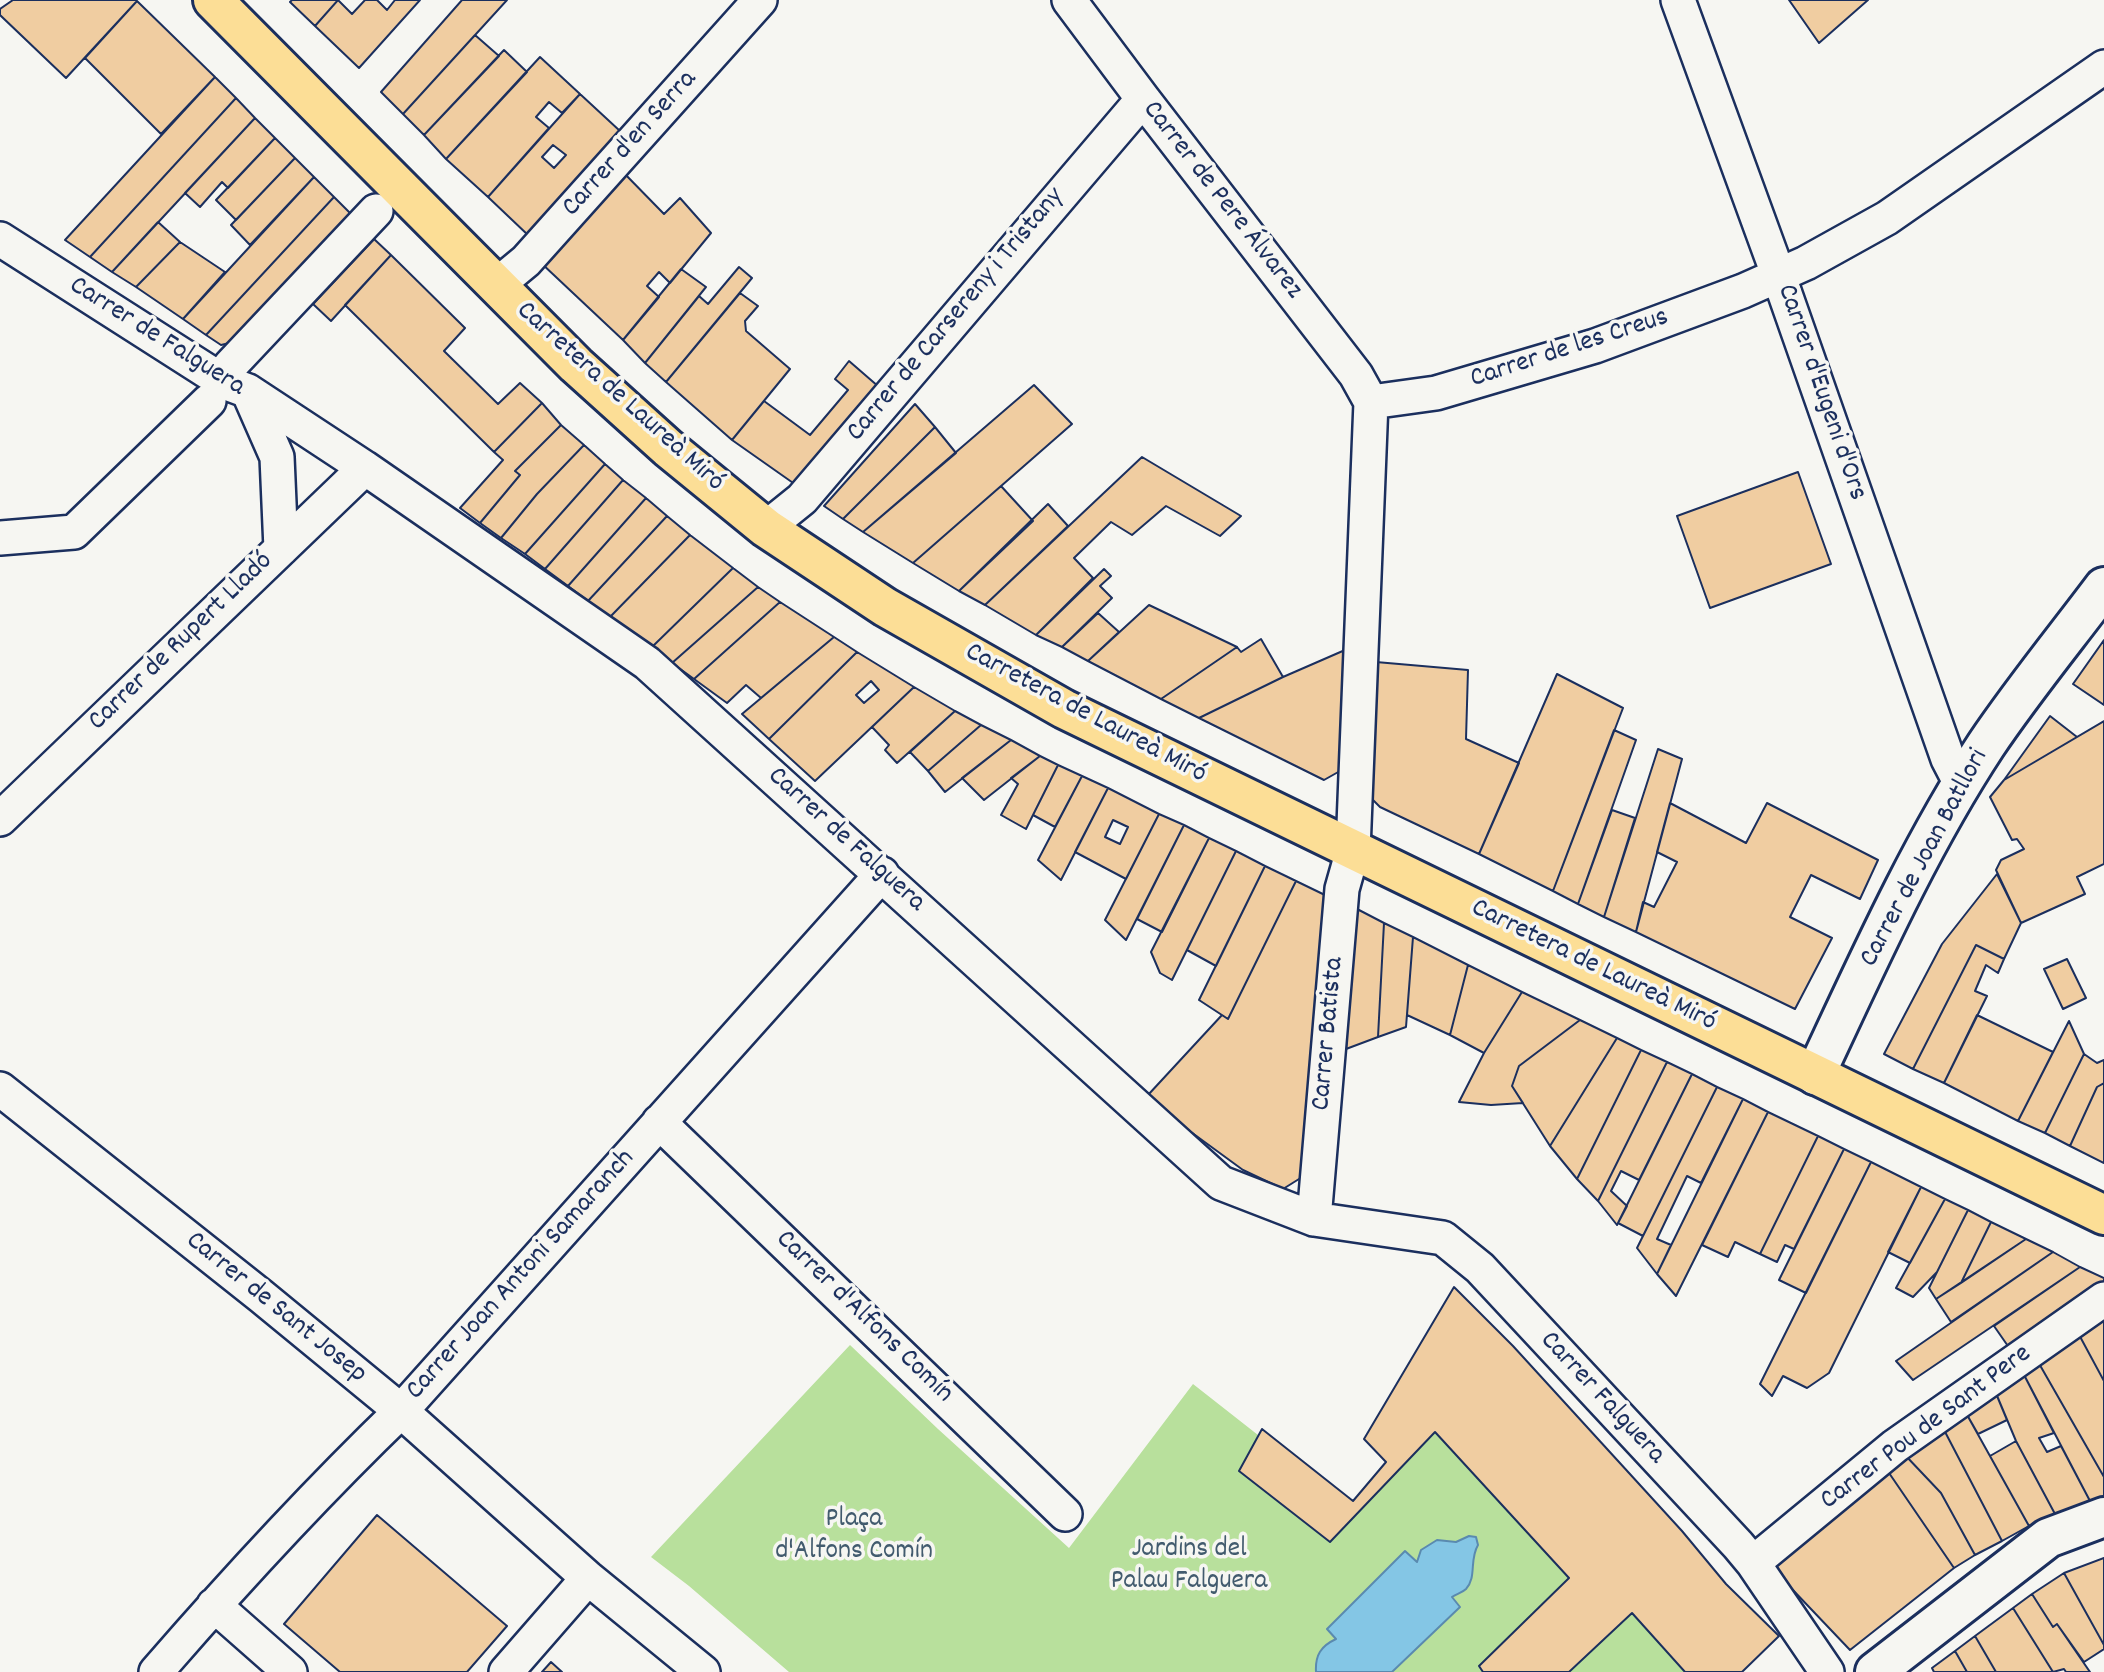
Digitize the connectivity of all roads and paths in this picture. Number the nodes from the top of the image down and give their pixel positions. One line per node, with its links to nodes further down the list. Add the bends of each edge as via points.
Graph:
1 (213, 0): 10 (main road, Carretera de Laureà Miró)
2 (760, 0): 10 (street, Carrer d'en Serra, via 526,261)
3 (1069, 0): 6 (street, Carrer de Pere Álvarez)
4 (1678, 0): 9 (street, Carrer d'Eugeni d'Ors)
5 (2104, 67): 9 (street, Carrer de les Creus, via 1886,218)
6 (1143, 99): 13 (street, Carrer de Pere Álvarez, via 1356,375); 15 (street, Carrer de Carsereny i Tristany, via 802,499)
7 (376, 211): 11 (street)
8 (0, 239): 11 (street, Carrer de Falguera, via 224,382)
9 (1778, 274): 13 (street, Carrer de les Creus, via 1595,346 1436,393); 19 (street, Carrer d'Eugeni d'Ors, via 1948,759)
10 (496, 285): 15 (main road, Carretera de Laureà Miró, via 668,448)
11 (239, 379): 14 (street); 17 (street, Carrer de Falguera, via 277,457)
12 (209, 401): 16 (street, via 74,532)
13 (1371, 402): 21 (street, Carrer Batista)
14 (365, 468): 17 (street, Carrer de Rupert Lladó); 22 (street, Carrer de Falguera, via 647,663)
15 (766, 527): 21 (main road, Carretera de Laureà Miró, via 885,607 1064,709)
16 (0, 538)
17 (281, 549): 20 (street, Carrer de Rupert Lladó)
18 (2104, 587): 19 (street, Carrer de Joan Batllori, via 1987,744)
19 (1962, 786): 23 (street, Carrer de Joan Batllori, via 1921,855)
20 (0, 819)
21 (1353, 850): 23 (main road, Carretera de Laureà Miró); 27 (street, Carrer Batista, via 1342,888)
22 (882, 874): 25 (street, Carrer Joan Antoni Samaranch); 27 (street, Carrer de Falguera, via 1221,1183)
23 (1815, 1075): 26 (main road, Carretera de Laureà Miró)
24 (0, 1089): 29 (street, Carrer de Sant Josep)
25 (659, 1122): 29 (street, Carrer Joan Antoni Samaranch); 30 (street, Carrer d'Alfons Comín)
26 (2104, 1216)
27 (1314, 1219): 32 (street, Carrer Falguera, via 1443,1238 1480,1268)
28 (2104, 1299): 32 (street, Carrer Pou de Sant Pere, via 1895,1446)
29 (401, 1411): 33 (street, Carrer de Sant Josep); 34 (street, Carrer Joan Antoni Samaranch)
30 (1065, 1514)
31 (2104, 1517): 40 (street, via 2048,1538)
32 (1753, 1563): 39 (street, Carrer Falguera)
33 (588, 1578): 37 (street); 38 (street, Carrer de Sant Josep)
34 (214, 1605): 35 (street, Carrer Joan Antoni Samaranch); 36 (street)
35 (156, 1672)
36 (290, 1672)
37 (506, 1672)
38 (703, 1672)
39 (1827, 1672)
40 (1875, 1672)

